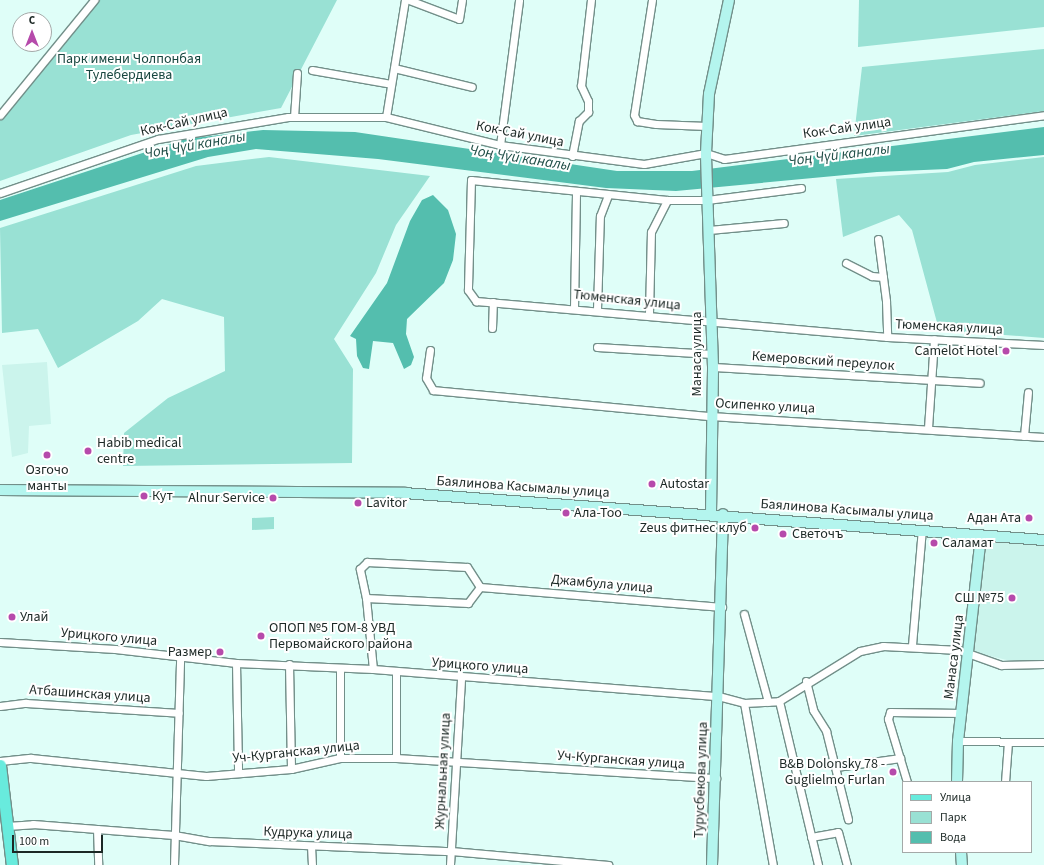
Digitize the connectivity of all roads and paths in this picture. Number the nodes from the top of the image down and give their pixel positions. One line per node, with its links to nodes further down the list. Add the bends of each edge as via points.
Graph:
1 (94, 0): 14 (street)
2 (405, 0): 9 (street)
3 (409, 0): 4 (street, via 459,19)
4 (462, 0)
5 (519, 0): 19 (street)
6 (590, 0): 20 (street, via 581,86 588,101 588,112 579,121)
7 (652, 0): 18 (street, via 634,115 637,120 656,124)
8 (729, 0): 18 (street, via 709,94)
9 (394, 68): 12 (street); 13 (street)
10 (312, 70): 12 (street)
11 (297, 73): 16 (street)
12 (391, 84): 17 (street)
13 (472, 87)
14 (0, 115)
15 (1044, 115): 21 (street, Кок-Сай улица, via 724,159)
16 (294, 116): 17 (street, Кок-Сай улица); 24 (street, Кок-Сай улица, via 225,125 158,139)
17 (386, 117): 19 (street, Кок-Сай улица)
18 (707, 126): 21 (street)
19 (500, 145): 20 (street, Кок-Сай улица)
20 (572, 156): 21 (street, Кок-Сай улица, via 644,164)
21 (706, 158): 26 (street, Манаса улица)
22 (801, 188): 26 (street)
23 (576, 191): 25 (street); 33 (street, Тюменская улица, via 470,180 468,290 476,301); 34 (street)
24 (0, 193)
25 (608, 195): 27 (street); 35 (street, via 600,216)
26 (707, 197): 27 (street); 29 (street, Манаса улица)
27 (667, 200): 36 (street, via 651,232)
28 (784, 223): 29 (street)
29 (709, 230): 37 (street, Манаса улица)
30 (878, 239): 32 (street)
31 (846, 263): 32 (street, via 872,276)
32 (883, 277): 39 (street)
33 (493, 302): 34 (street, Тюменская улица); 38 (street)
34 (574, 308): 35 (street, Тюменская улица)
35 (597, 309): 36 (street, Тюменская улица)
36 (649, 313): 37 (street, Тюменская улица)
37 (712, 323): 39 (street, Тюменская улица); 44 (street, Манаса улица)
38 (492, 328)
39 (887, 337): 40 (street, Тюменская улица)
40 (934, 339): 41 (street, Тюменская улица); 46 (street)
41 (1044, 345)
42 (597, 347): 44 (street)
43 (430, 350): 49 (street, Осипенко улица, via 426,378 433,390)
44 (712, 354): 45 (street, Манаса улица)
45 (713, 367): 46 (street, Кемеровский переулок); 49 (street, Манаса улица)
46 (930, 380): 47 (street, Кемеровский переулок); 50 (street)
47 (980, 383)
48 (1028, 392): 51 (street)
49 (710, 416): 50 (street, Осипенко улица); 54 (street, Манаса улица)
50 (928, 428): 51 (street, Осипенко улица)
51 (1024, 436): 52 (street, Осипенко улица)
52 (1044, 437)
53 (0, 490): 54 (street, Баялинова Касымалы улица, via 404,493)
54 (711, 513): 55 (street, Баялинова Касымалы улица)
55 (723, 514): 56 (street, Баялинова Касымалы улица); 61 (street)
56 (922, 529): 57 (street, Баялинова Касымалы улица); 64 (street)
57 (981, 535): 58 (street, Баялинова Касымалы улица); 65 (street, Манаса улица)
58 (1044, 540)
59 (480, 587): 60 (street, via 468,603); 60 (street, via 467,566 367,562 360,568); 61 (street, Джамбула улица)
60 (366, 598): 71 (street)
61 (722, 607): 75 (street)
62 (744, 614): 77 (street)
63 (0, 642): 66 (street, Урицкого улица)
64 (912, 645): 65 (street, via 959,650); 74 (street, via 883,646 860,651)
65 (970, 656): 69 (street, via 1001,665); 81 (street, Манаса улица)
66 (180, 658): 67 (street, Урицкого улица); 80 (street)
67 (236, 663): 68 (street, Урицкого улица); 94 (street)
68 (289, 664): 70 (street, Урицкого улица); 93 (street)
69 (1044, 664)
70 (340, 668): 71 (street, Урицкого улица); 85 (street)
71 (373, 669): 72 (street, Урицкого улица)
72 (396, 672): 73 (street, Урицкого улица); 86 (street)
73 (462, 678): 75 (street, Урицкого улица); 89 (street, Журнальная улица)
74 (806, 681): 76 (street); 91 (street, via 813,710 826,731)
75 (718, 696): 78 (street); 96 (street, Турусбекова улица)
76 (779, 701): 77 (street); 104 (street)
77 (768, 702): 78 (street)
78 (744, 703): 115 (street)
79 (0, 706): 80 (street, Атбашинская улица, via 26,702)
80 (179, 713): 95 (street)
81 (962, 713): 82 (street, Манаса улица); 87 (street, via 890,712 888,719)
82 (958, 741): 83 (street); 98 (street, Манаса улица)
83 (1008, 742): 84 (street); 99 (street)
84 (1044, 742)
85 (340, 758): 86 (street, Уч-Курганская улица); 93 (street, Уч-Курганская улица)
86 (396, 758): 89 (street, Уч-Курганская улица)
87 (900, 758): 91 (street); 97 (street)
88 (0, 761): 95 (street, Уч-Курганская улица, via 31,758)
89 (456, 762): 96 (street, Уч-Курганская улица); 106 (street, Журнальная улица)
90 (0, 764): 92 (main road)
91 (836, 767): 100 (street)
92 (0, 768): 101 (main road)
93 (291, 768): 94 (street, Уч-Курганская улица)
94 (238, 771): 95 (street, Уч-Курганская улица, via 206,776)
95 (178, 772): 103 (street)
96 (716, 778): 114 (street, Турусбекова улица)
97 (907, 781)
98 (957, 781)
99 (1005, 781)
100 (848, 819)
101 (7, 826): 102 (street, Кудрука улица, via 33,824); 108 (main road)
102 (97, 829): 103 (street, Кудрука улица); 109 (street)
103 (174, 835): 105 (street, Кудрука улица, via 209,841); 110 (street)
104 (811, 837): 116 (street); 117 (street, via 838,832)
105 (311, 846): 106 (street, Кудрука улица); 111 (street)
106 (451, 851): 112 (street, Журнальная улица); 113 (street, Кудрука улица)
107 (961, 853): 118 (street)
108 (12, 865)
109 (98, 865)
110 (174, 865)
111 (312, 865)
112 (450, 865)
113 (608, 865)
114 (712, 865)
115 (773, 865)
116 (818, 865)
117 (846, 865)
118 (962, 865)

